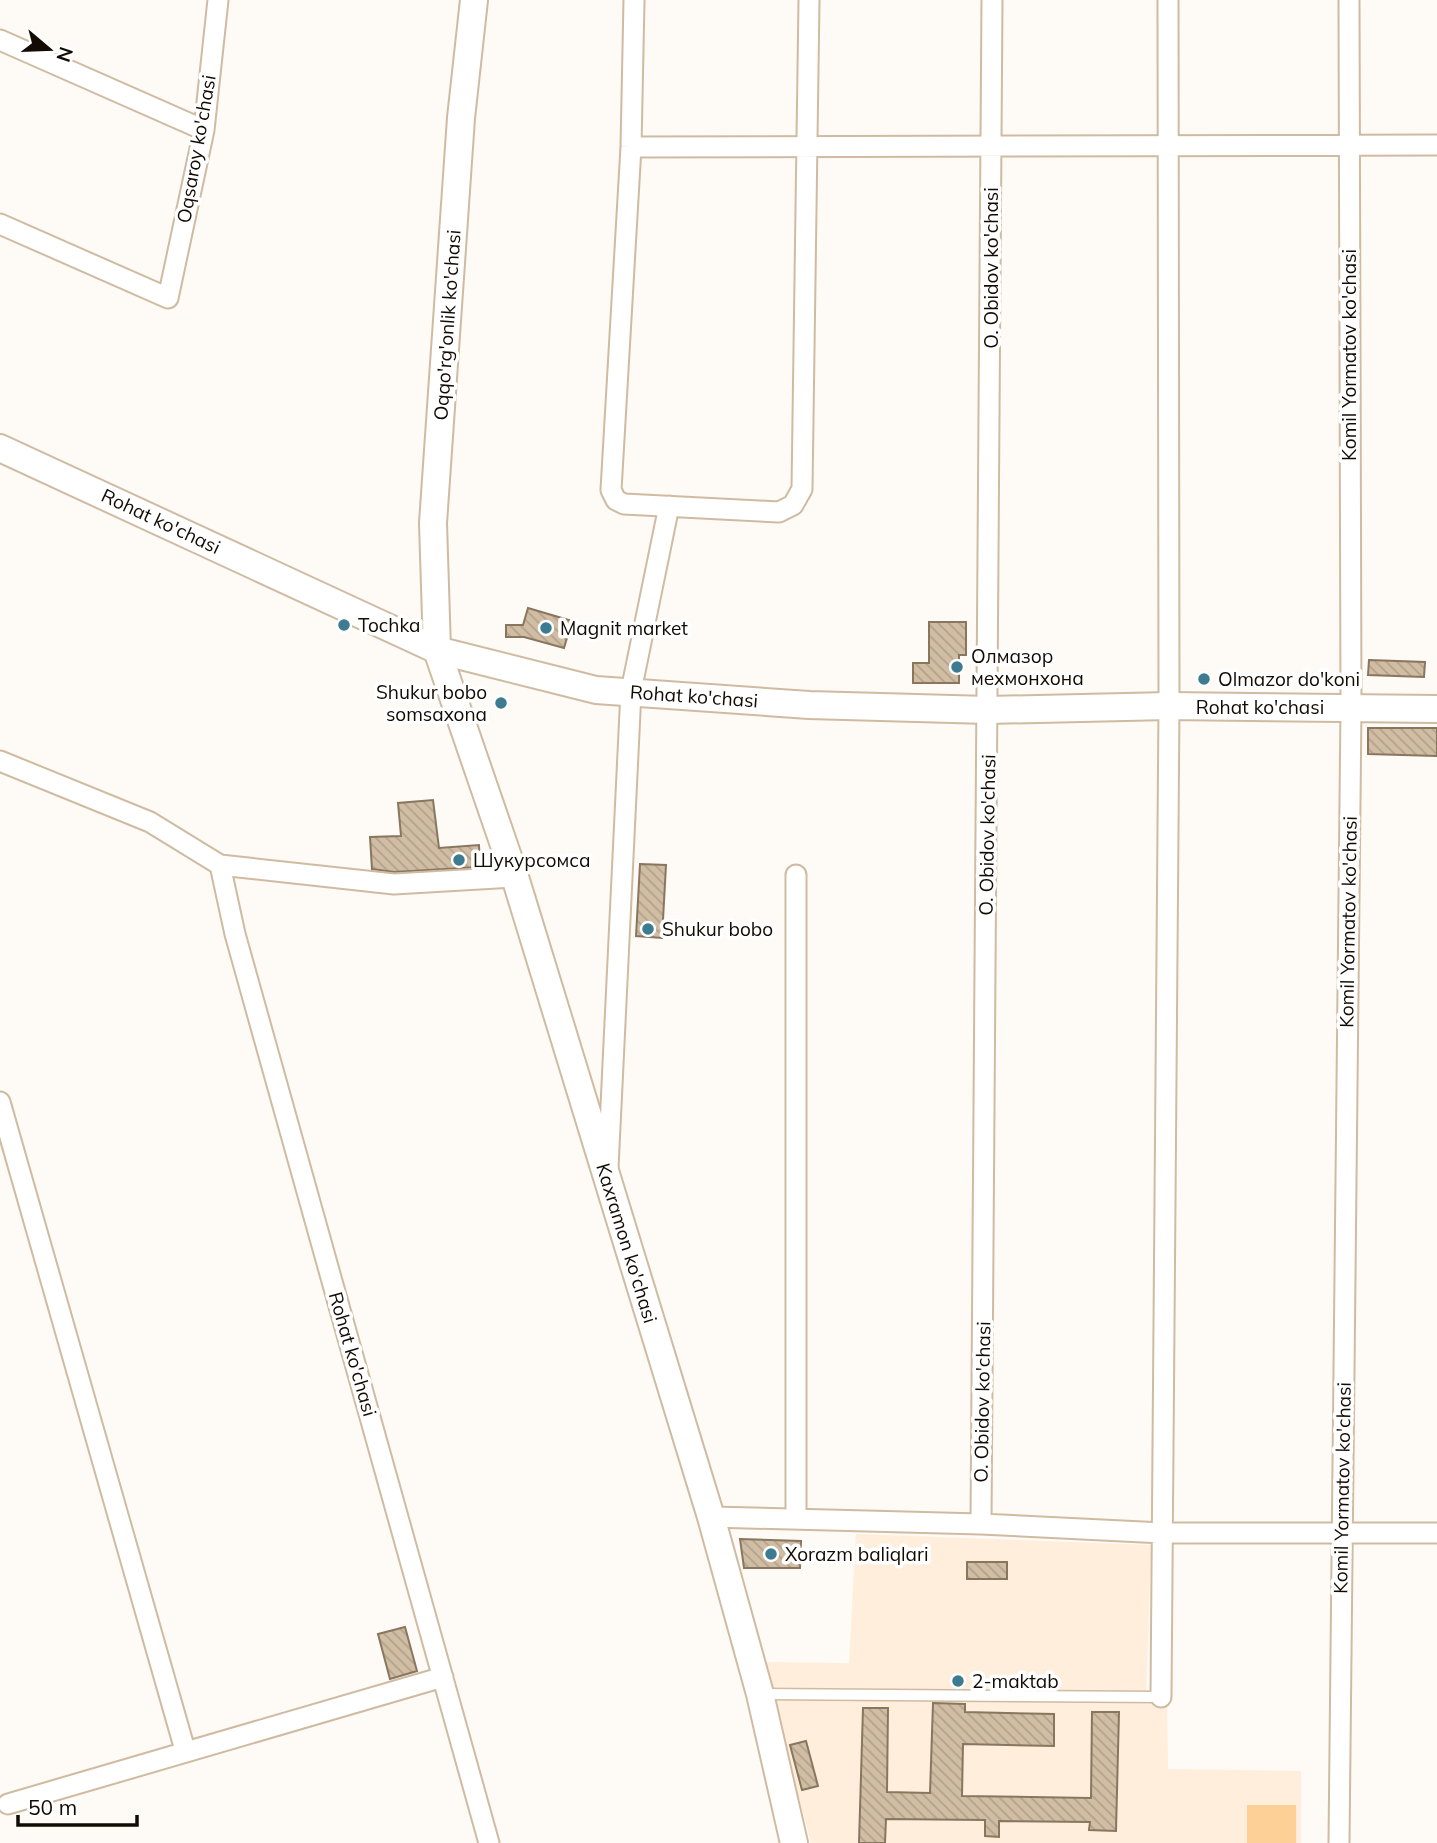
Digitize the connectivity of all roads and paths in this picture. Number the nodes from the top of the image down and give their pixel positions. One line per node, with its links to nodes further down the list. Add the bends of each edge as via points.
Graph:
1 (218, 0): 9 (street, Oqsaroy ko'chasi)
2 (474, 0): 19 (street, Oqqo'rg'onlik ko'chasi, via 461,118 433,523)
3 (634, 0): 15 (street)
4 (809, 0): 14 (street)
5 (992, 0): 12 (street, O. Obidov ko'chasi)
6 (1168, 0): 10 (street)
7 (1349, 0): 11 (street, Komil Yormatov ko'chasi)
8 (0, 40): 9 (street)
9 (204, 130): 16 (street, Oqsaroy ko'chasi, via 168,298)
10 (1168, 144): 11 (street); 12 (street); 21 (street)
11 (1348, 144): 13 (street); 22 (street, Komil Yormatov ko'chasi)
12 (992, 145): 14 (street); 24 (street, O. Obidov ko'chasi)
13 (1437, 145)
14 (807, 146): 15 (street); 18 (street, via 802,489 793,505 779,513)
15 (631, 147): 18 (street, via 611,490 624,504)
16 (0, 224)
17 (0, 448): 19 (street, Rohat ko'chasi)
18 (669, 506): 20 (street)
19 (437, 650): 20 (street, Rohat ko'chasi, via 596,690); 28 (street, Kaxramon ko'chasi)
20 (631, 691): 24 (street, Rohat ko'chasi, via 808,705); 30 (street)
21 (1169, 706): 22 (street, Rohat ko'chasi); 24 (street, Rohat ko'chasi); 35 (street)
22 (1351, 707): 23 (street, Rohat ko'chasi); 34 (street, Komil Yormatov ko'chasi)
23 (1437, 709)
24 (988, 710): 33 (street, O. Obidov ko'chasi)
25 (0, 761): 26 (street, via 150,822)
26 (220, 865): 28 (street, via 394,884); 37 (street, Rohat ko'chasi, via 235,934)
27 (796, 875): 32 (street)
28 (515, 877): 30 (street, Kaxramon ko'chasi)
29 (0, 1102): 40 (street)
30 (608, 1179): 31 (street, Kaxramon ko'chasi)
31 (711, 1517): 32 (street); 38 (street, Kaxramon ko'chasi)
32 (796, 1519): 33 (street)
33 (981, 1524): 35 (street)
34 (1341, 1532): 35 (street); 36 (street); 44 (street, Komil Yormatov ko'chasi)
35 (1163, 1533): 39 (street)
36 (1437, 1533)
37 (443, 1677): 40 (street); 42 (street, Rohat ko'chasi)
38 (760, 1694): 39 (lane); 43 (street, Kaxramon ko'chasi)
39 (1161, 1698)
40 (186, 1750): 41 (street)
41 (8, 1804)
42 (489, 1843)
43 (794, 1843)
44 (1339, 1843)

